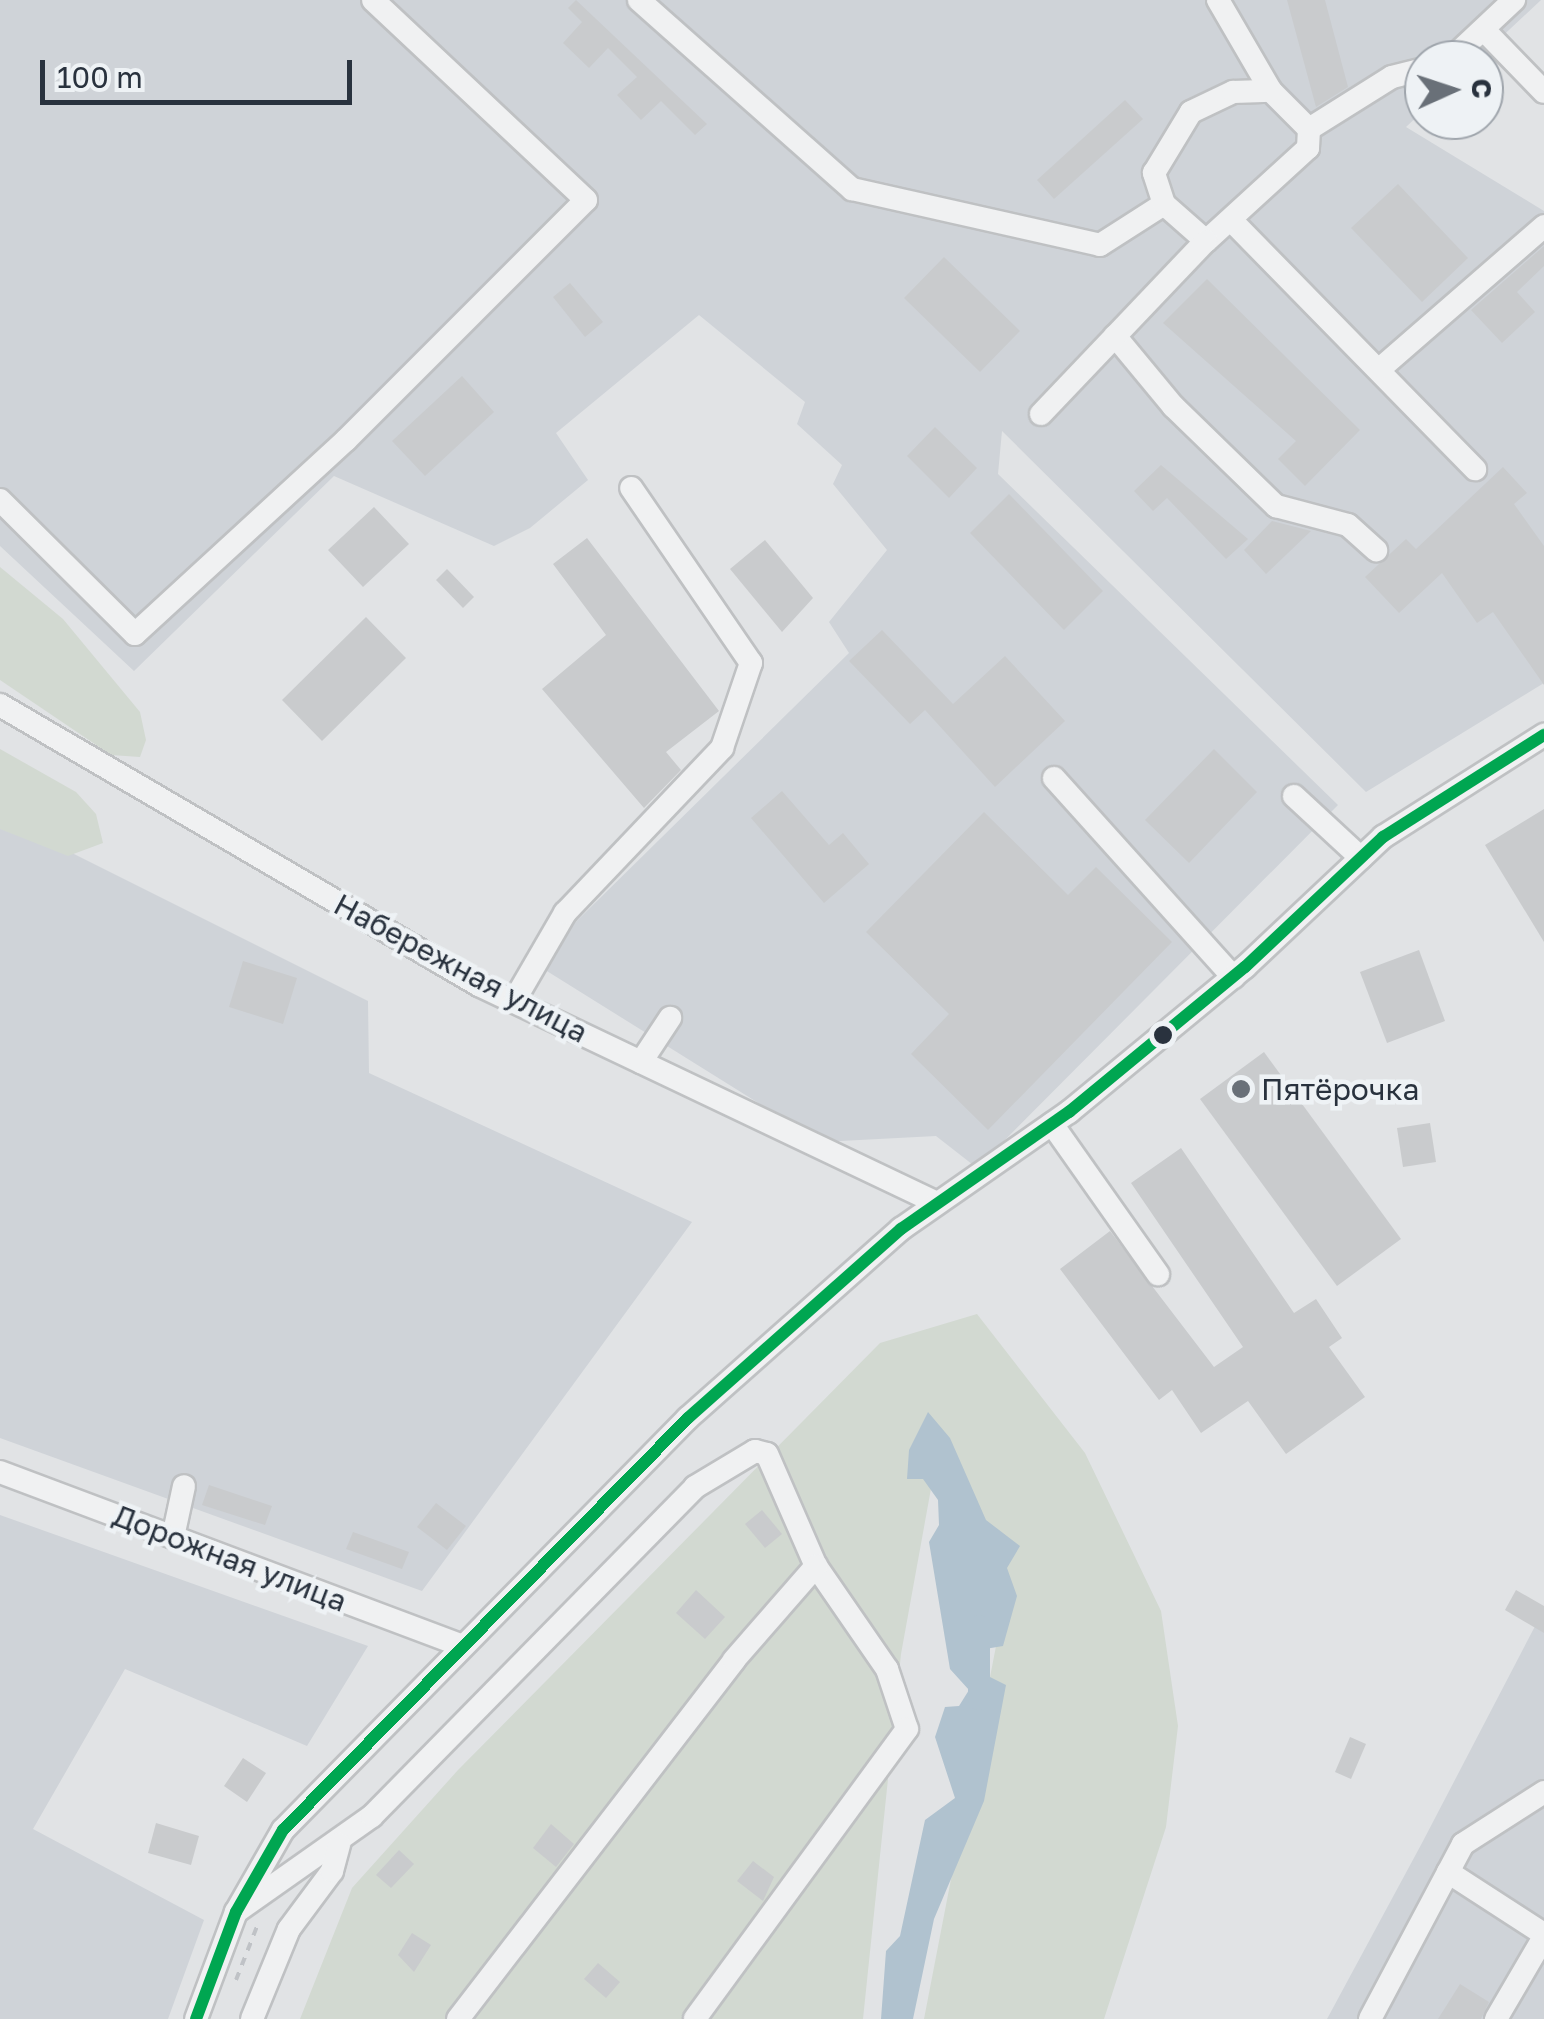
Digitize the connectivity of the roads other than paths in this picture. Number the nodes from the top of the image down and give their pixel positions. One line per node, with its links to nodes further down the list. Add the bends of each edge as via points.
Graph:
1 (374, 0): 20 (street, via 586,200 346,440 134,634)
2 (639, 0): 11 (street, via 852,189 1100,246)
3 (1218, 0): 8 (street)
4 (1514, 0): 5 (street)
5 (1484, 30): 6 (street); 9 (street)
6 (1473, 40)
7 (1404, 74): 10 (street)
8 (1271, 91): 10 (street); 11 (street, via 1233,92 1190,112 1154,173)
9 (1544, 92)
10 (1309, 129): 12 (street, via 1308,148)
11 (1164, 204): 14 (street)
12 (1230, 220): 14 (street); 16 (street)
13 (1544, 226): 16 (street)
14 (1206, 241): 15 (street)
15 (1115, 336): 17 (street); 21 (street, via 1173,406 1276,506 1348,525)
16 (1382, 368): 18 (street)
17 (1040, 414)
18 (1476, 470)
19 (630, 488): 28 (street, via 751,663 722,748 565,913)
20 (0, 500)
21 (1376, 550)
22 (0, 705): 28 (street, Набережная улица)
23 (1544, 735): 26 (street)
24 (1054, 778): 27 (street)
25 (1294, 796): 26 (street)
26 (1361, 858): 27 (street)
27 (1234, 977): 31 (street)
28 (514, 1001): 30 (street, Набережная улица)
29 (670, 1018): 30 (street)
30 (641, 1062): 32 (street, Набережная улица)
31 (1052, 1124): 32 (street); 33 (street)
32 (937, 1202): 38 (street, via 688,1418)
33 (1158, 1274)
34 (0, 1472): 36 (street, Дорожная улица)
35 (184, 1486): 36 (street)
36 (172, 1537): 38 (street, Дорожная улица)
37 (816, 1566): 40 (street, via 767,1454 723,1463); 46 (street, via 734,1660); 47 (street, via 887,1669 906,1729)
38 (460, 1645): 42 (street, via 283,1830)
39 (1544, 1792): 41 (street, via 1463,1844)
40 (339, 1844): 42 (street); 45 (street, via 332,1871 289,1929)
41 (1448, 1872): 43 (street); 48 (street)
42 (236, 1912): 44 (street)
43 (1544, 1935): 49 (street)
44 (196, 2019)
45 (252, 2019)
46 (458, 2019)
47 (695, 2019)
48 (1370, 2019)
49 (1496, 2019)

